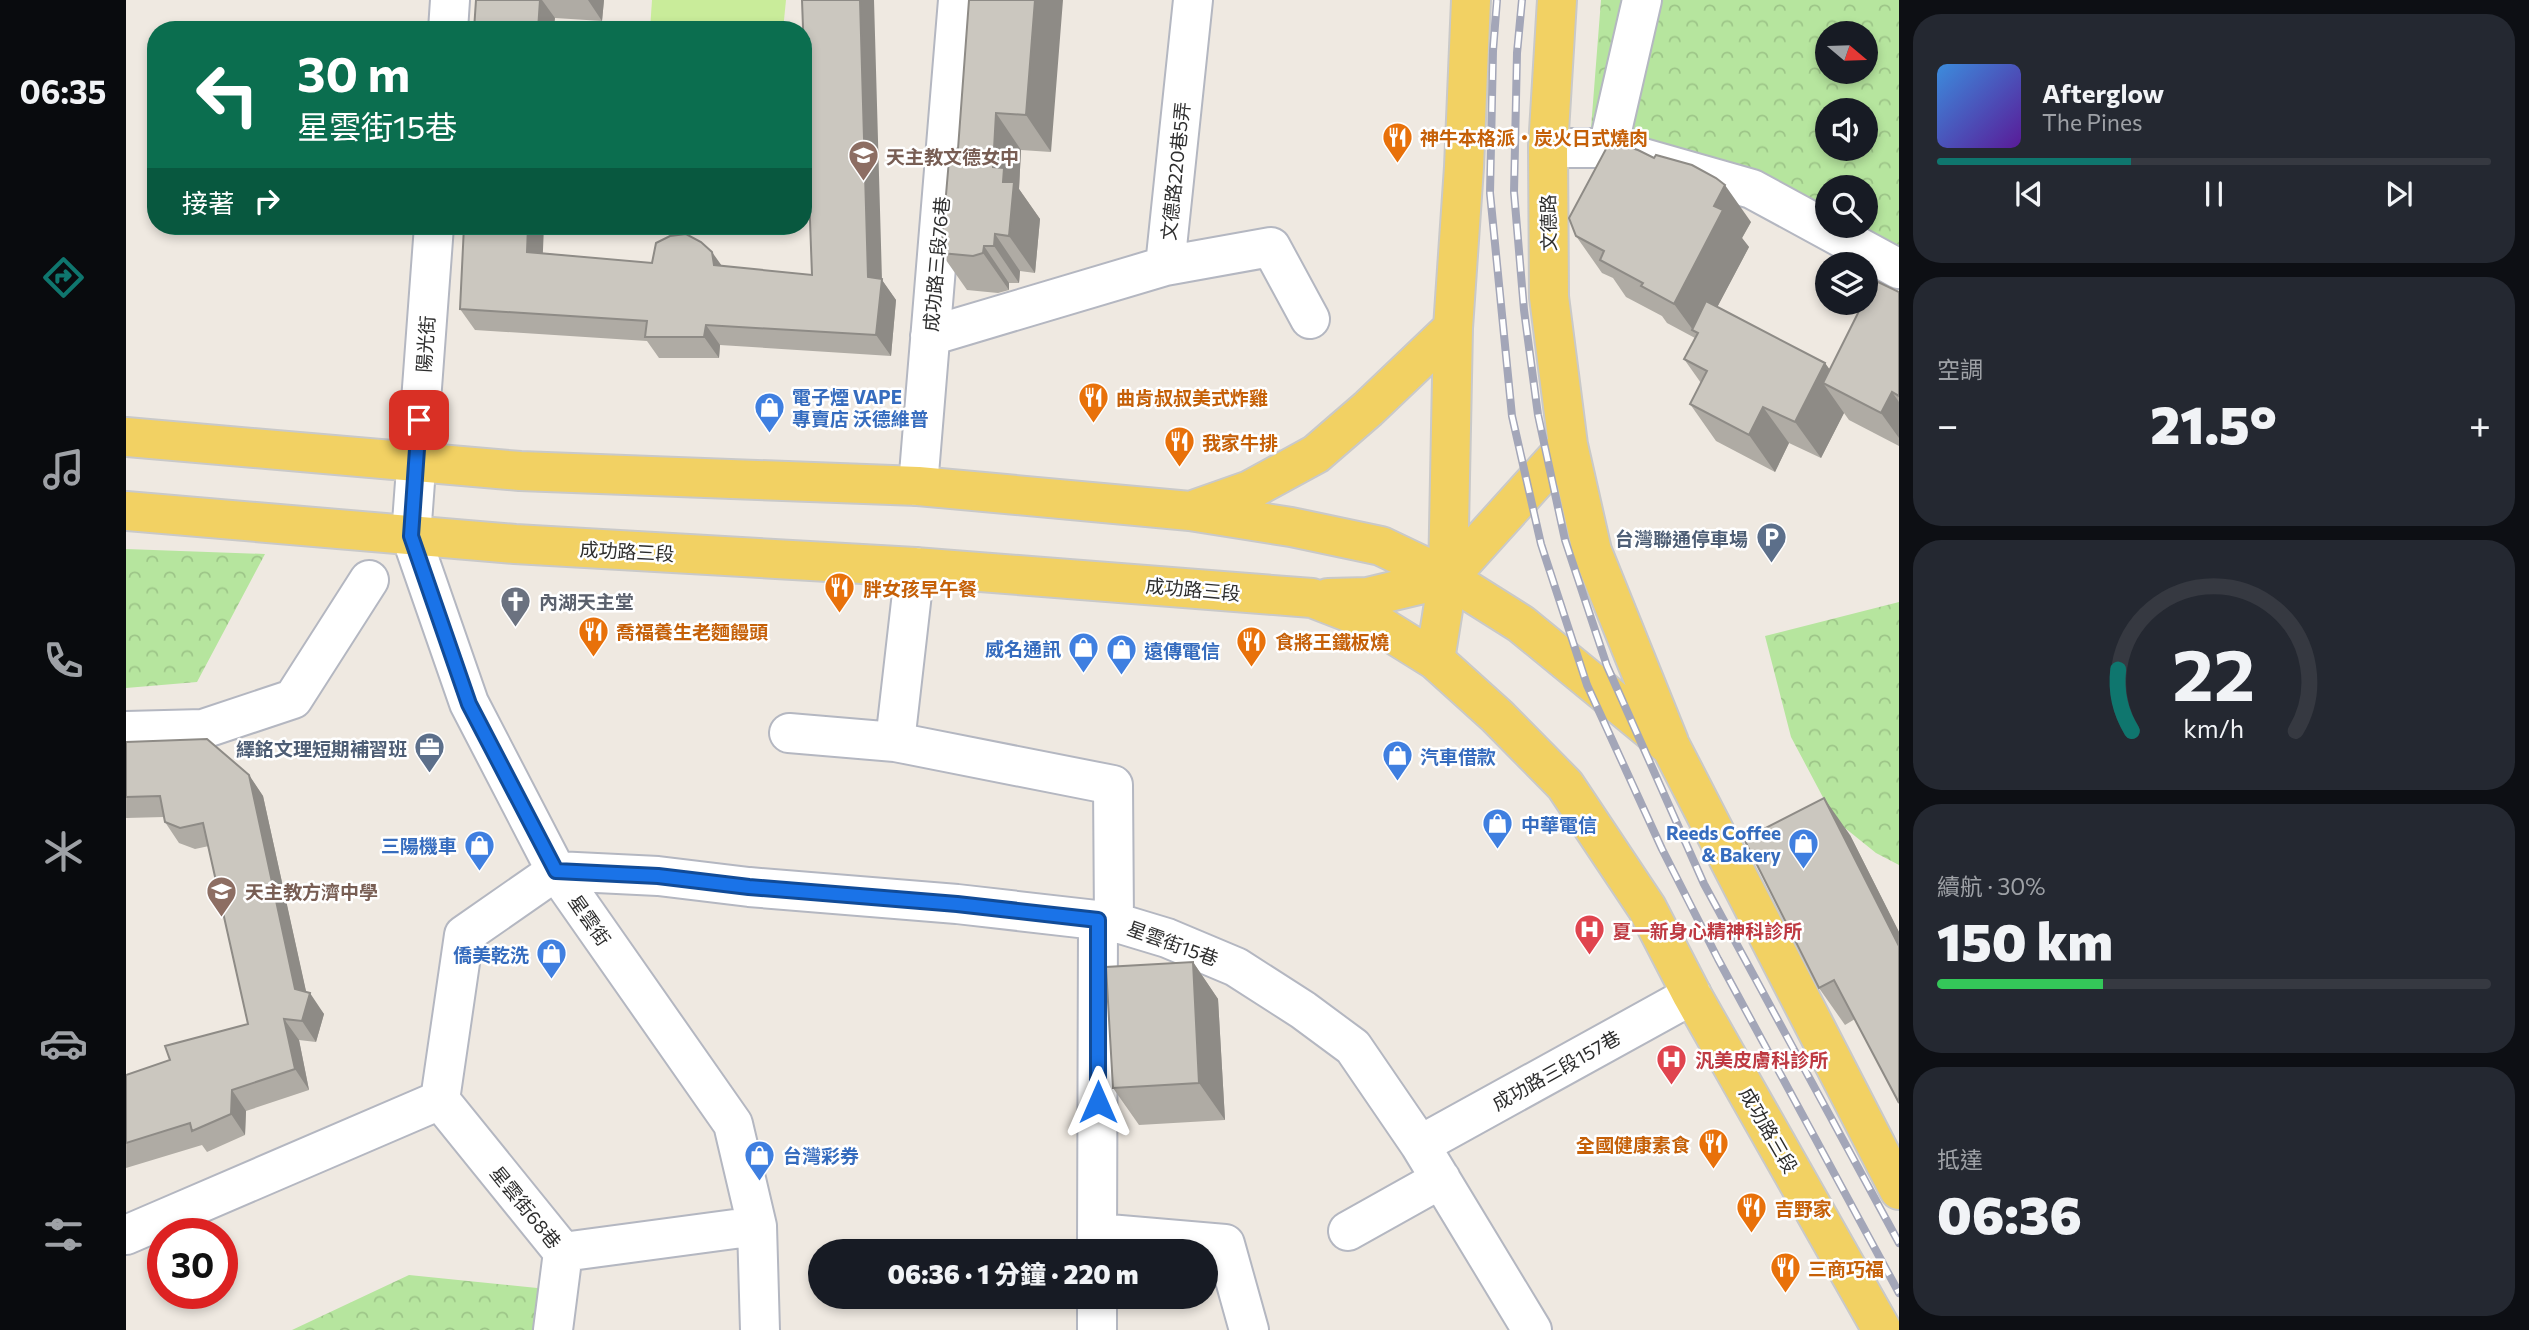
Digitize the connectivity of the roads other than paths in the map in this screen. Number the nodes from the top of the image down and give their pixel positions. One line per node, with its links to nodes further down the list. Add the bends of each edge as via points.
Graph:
1 (450, 0): 7 (street)
2 (958, 0): 15 (street, 成功路三段76巷)
3 (1193, 0): 11 (street, 文德路220巷5弄)
4 (1471, 0): 14 (main road)
5 (1557, 0): 8 (main road, 文德路)
6 (1642, 0): 9 (street)
7 (449, 21)
8 (1548, 148): 9 (street); 17 (main road, 文德路, via 1549,297)
9 (1608, 148): 12 (street, via 1752,189)
10 (433, 235): 18 (street, 陽光街)
11 (1165, 266): 13 (street, via 1271,247); 15 (street, 文德路220巷5弄)
12 (1899, 269)
13 (1310, 319)
14 (1453, 328): 21 (main road, via 1316,454 1250,490); 24 (main road)
15 (930, 337): 19 (street, 成功路三段76巷)
16 (126, 437): 18 (main road)
17 (1568, 445): 24 (main road); 31 (main road, 文德路, via 1592,551)
18 (415, 463): 19 (main road); 22 (street, 星雲街)
19 (918, 486): 21 (main road)
20 (126, 511): 22 (main road, 成功路三段)
21 (1190, 511): 24 (main road, via 1381,546)
22 (411, 536): 23 (main road, 成功路三段); 32 (street, 星雲街, via 469,704)
23 (915, 567): 26 (main road, 成功路三段); 30 (street)
24 (1448, 578): 26 (main road, via 1368,597); 27 (main road); 31 (main road, via 1521,624)
25 (369, 580): 28 (street, via 293,698 203,729)
26 (1312, 598): 27 (main road, 成功路三段, via 1374,622)
27 (1435, 660): 34 (main road, 成功路三段, via 1565,785 1647,908)
28 (126, 731)
29 (789, 733): 30 (street)
30 (895, 742): 33 (street, via 1113,785)
31 (1671, 747): 38 (main road)
32 (556, 871): 33 (street, 星雲街15巷, via 658,876); 35 (street, via 464,935); 39 (street, 星雲街, via 733,1124)
33 (1106, 921): 36 (street, 星雲街15巷, via 1167,938 1236,967 1304,1010 1353,1047); 42 (street)
34 (1692, 995): 36 (street, 成功路三段157巷); 51 (main road, 成功路三段)
35 (440, 1100): 41 (street); 44 (street, 星雲街68巷)
36 (1420, 1145): 37 (street, 星雲街15巷)
37 (1441, 1179): 40 (street); 50 (street, 星雲街15巷)
38 (1899, 1190)
39 (757, 1226): 44 (street); 47 (street, 星雲街)
40 (1348, 1231)
41 (126, 1235)
42 (1097, 1239)
43 (1218, 1244): 49 (street, via 1225,1244)
44 (563, 1252): 46 (street, 星雲街68巷)
45 (1097, 1309): 48 (street)
46 (553, 1330)
47 (761, 1330)
48 (1097, 1330)
49 (1249, 1330)
50 (1532, 1330)
51 (1882, 1330)

